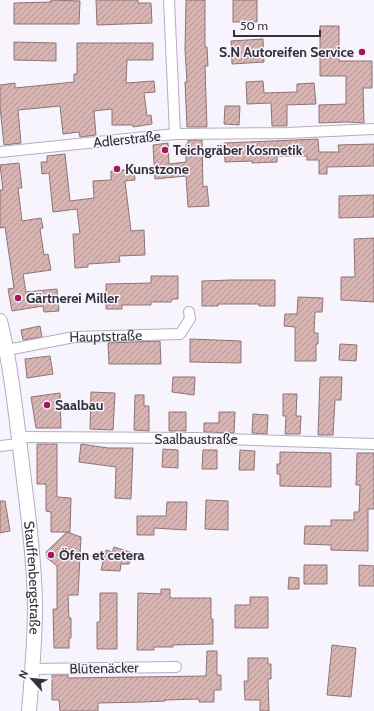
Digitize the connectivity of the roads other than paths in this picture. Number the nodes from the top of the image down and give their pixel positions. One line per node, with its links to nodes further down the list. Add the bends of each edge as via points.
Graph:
1 (169, 0): 3 (street)
2 (374, 129): 3 (street, Adlerstraße, via 273,134)
3 (175, 134): 4 (street, Adlerstraße)
4 (0, 152)
5 (189, 312): 7 (street, Hauptstraße, via 190,319 180,334 74,338)
6 (0, 321): 7 (street)
7 (7, 350): 8 (street)
8 (19, 441): 9 (street, Saalbaustraße, via 212,438); 10 (street, Saalbaustraße); 12 (street, Stauffenbergstraße, via 35,607)
9 (374, 444)
10 (0, 446)
11 (176, 666): 12 (street, Blütenäcker)
12 (32, 669): 13 (street, Stauffenbergstraße)
13 (29, 711)

